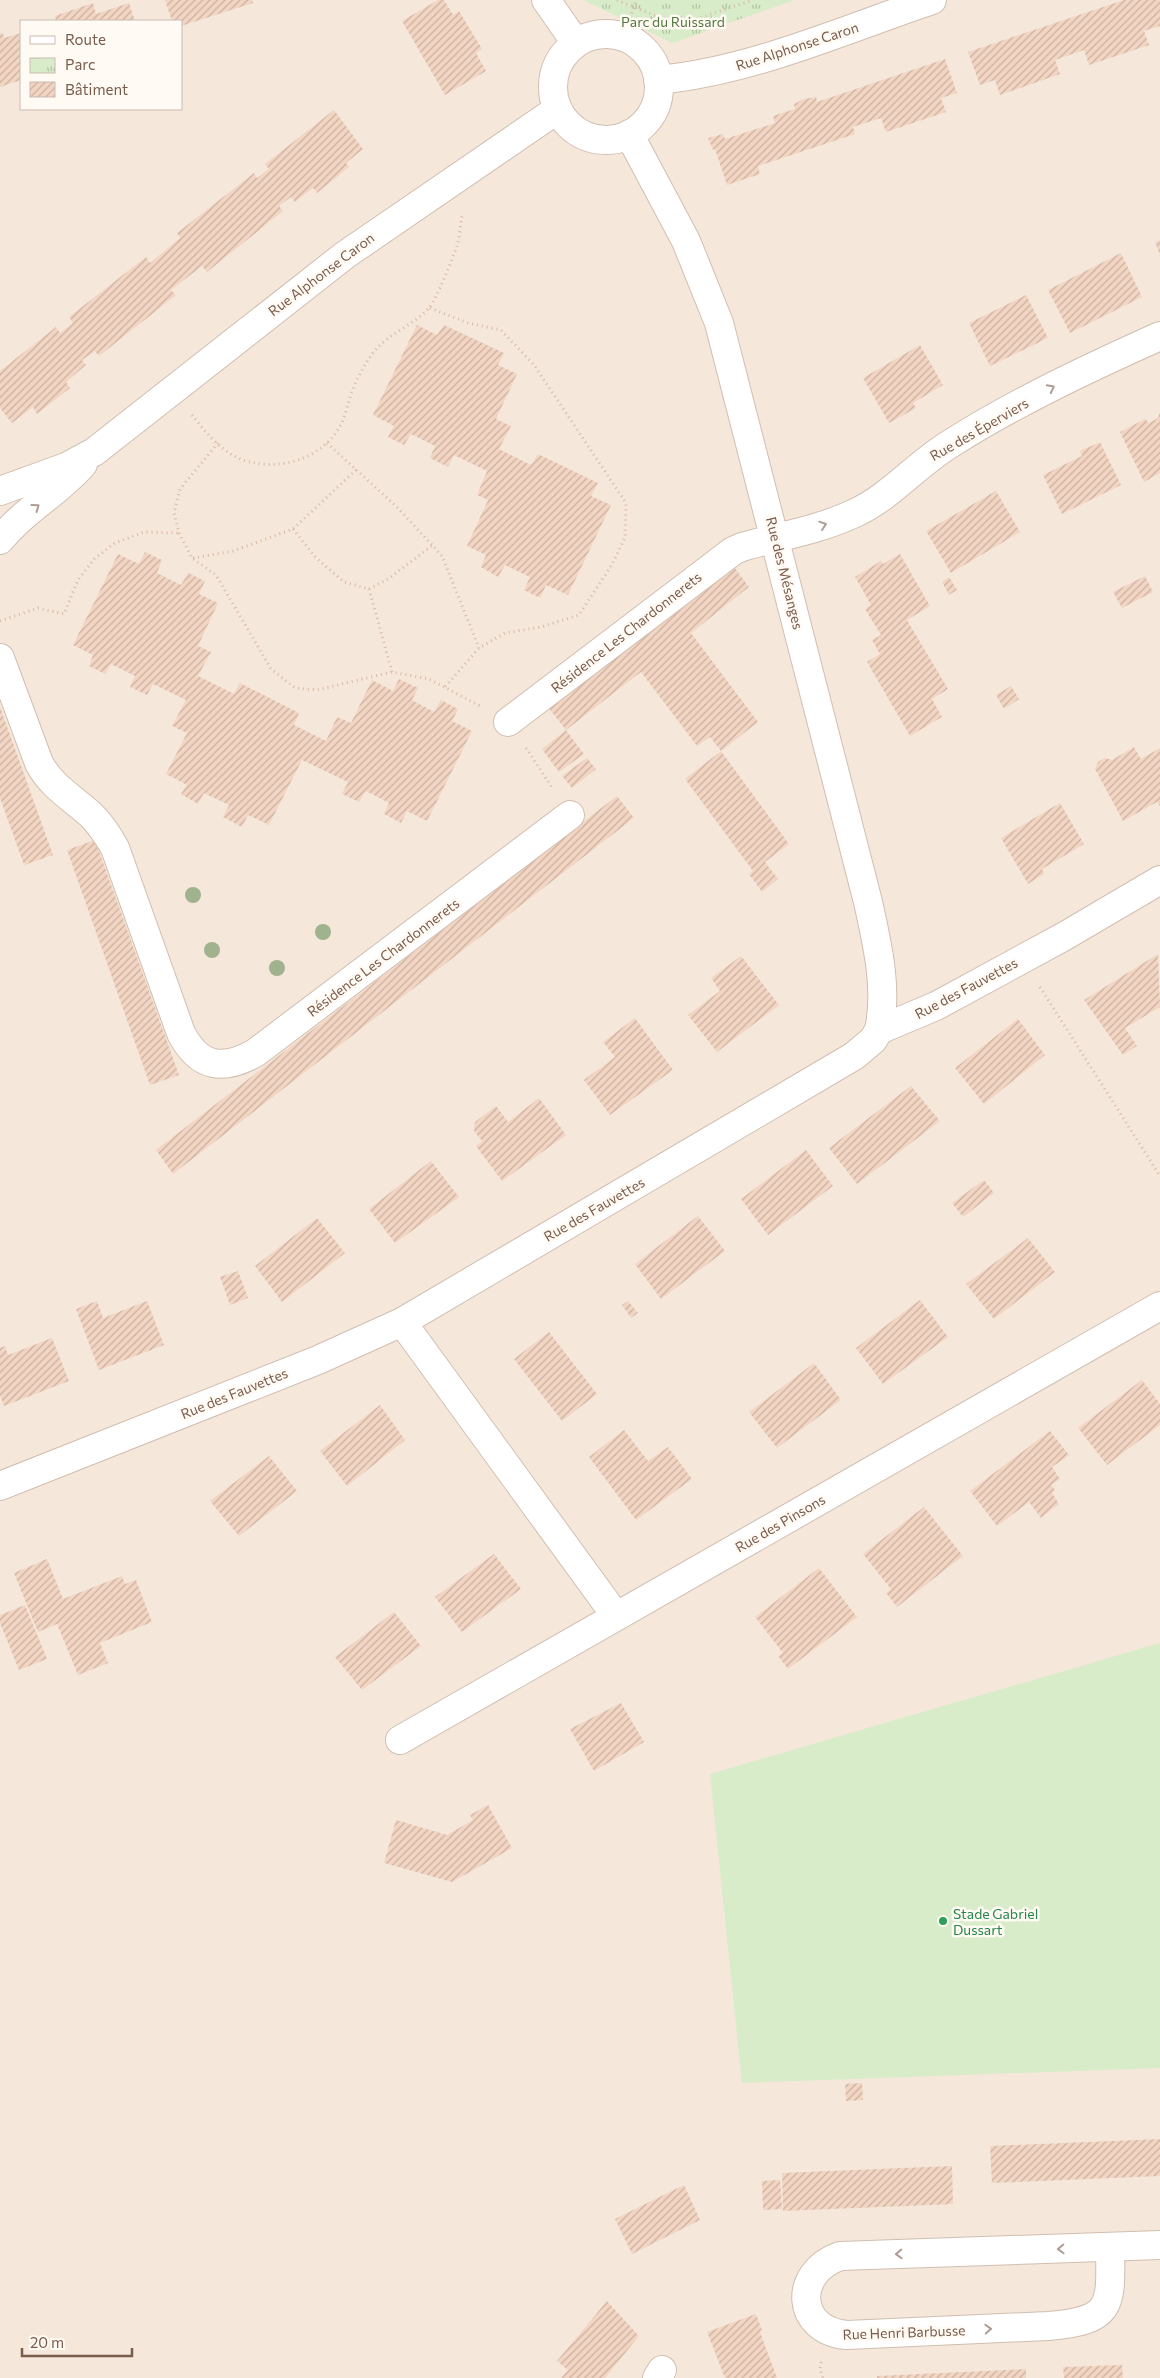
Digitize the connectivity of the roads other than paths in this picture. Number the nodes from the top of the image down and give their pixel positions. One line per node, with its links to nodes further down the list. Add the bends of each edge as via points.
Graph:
1 (546, 0): 3 (street)
2 (932, 0): 4 (street, Rue Alphonse Caron, via 732,67)
3 (576, 43): 4 (street, via 599,34 624,37 645,50 654,64); 5 (street, via 564,54 556,69 554,85)
4 (658, 80): 6 (street, via 658,96 652,112)
5 (558, 109): 6 (street, via 568,123 588,136 613,139); 8 (street, Rue Alphonse Caron, via 344,255)
6 (629, 134): 10 (street, Rue des Mésanges, via 675,218 715,307)
7 (1160, 336): 10 (street, Rue des Éperviers, one-way to 7, via 825,525 865,508 952,442 1050,388)
8 (94, 452): 9 (street, Rue Alphonse Caron, via 66,467); 11 (street, Rue Alphonse Caron, one-way to 8, via 25,514 64,485)
9 (0, 491)
10 (776, 537): 13 (street, Résidence Les Chardonnerets, via 742,547 722,558); 16 (street, Rue des Mésanges, via 871,916 882,988)
11 (0, 540)
12 (0, 658): 14 (street, Résidence Les Chardonnerets, via 46,776 91,815 115,848 181,1033 194,1052 213,1063 234,1064 255,1053)
13 (508, 722)
14 (570, 815)
15 (1160, 880): 16 (street, Rue des Fauvettes, via 936,1006)
16 (879, 1030): 18 (street, Rue des Fauvettes, via 873,1040 854,1056)
17 (1160, 1306): 20 (street, Rue des Pinsons)
18 (402, 1322): 19 (street, Rue des Fauvettes, via 325,1357); 20 (street)
19 (0, 1486)
20 (616, 1616): 21 (street, Rue des Pinsons)
21 (400, 1740)
22 (1160, 2245): 23 (street, Rue Henri Barbusse)
23 (1110, 2247): 23 (street, Rue Henri Barbusse, one-way to 23, via 840,2256 816,2270 807,2287 807,2306 812,2317 826,2331 847,2335 1078,2322 1103,2310 1109,2300)

